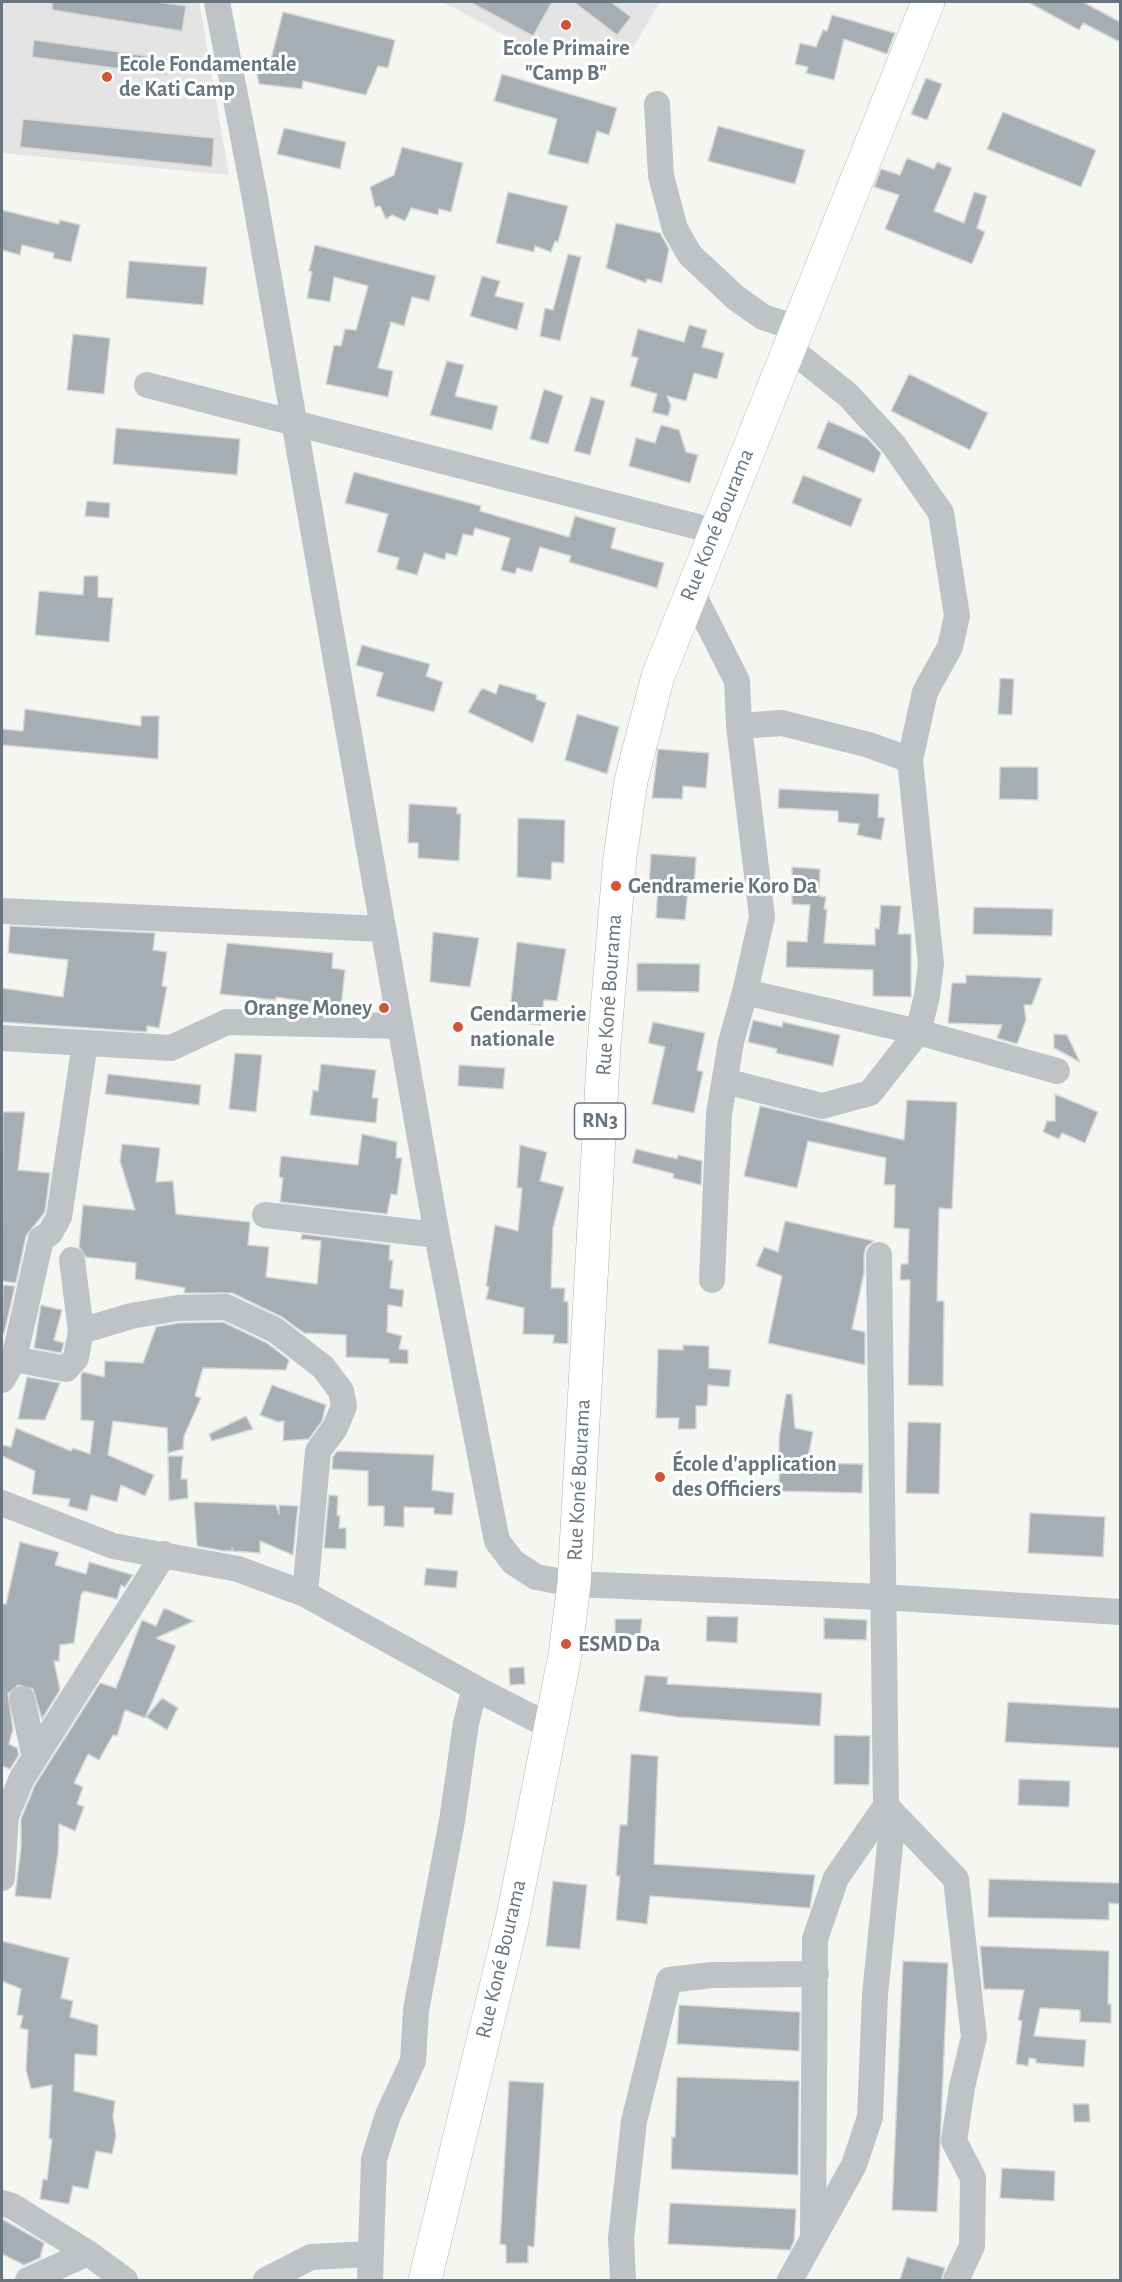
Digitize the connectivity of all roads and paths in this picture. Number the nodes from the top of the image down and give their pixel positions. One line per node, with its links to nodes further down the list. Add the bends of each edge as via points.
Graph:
1 (217, 2): 6 (street)
2 (928, 2): 4 (highway, Rue Koné Bourama / RN3)
3 (657, 104): 4 (street, via 661,176 675,230 690,255 736,298)
4 (792, 337): 7 (highway, Rue Koné Bourama / RN3); 10 (street, via 892,444 941,513 957,616 950,647 925,692)
5 (147, 385): 6 (street)
6 (294, 423): 7 (street); 12 (street)
7 (714, 531): 8 (highway, Rue Koné Bourama / RN3)
8 (691, 591): 9 (street, via 738,681); 29 (highway, Rue Koné Bourama / RN3, via 658,676 643,728 620,857 604,1046)
9 (739, 726): 10 (street, via 782,723 869,745); 13 (street, via 762,917)
10 (910, 760): 15 (street, via 931,964)
11 (2, 910): 12 (street)
12 (382, 929): 14 (street)
13 (745, 992): 15 (street); 19 (street, via 730,1042)
14 (400, 1026): 17 (street, via 227,1022 171,1048); 21 (street)
15 (918, 1032): 18 (street); 19 (street, via 870,1093 822,1106)
16 (2, 1038): 17 (street)
17 (85, 1043): 26 (street, via 59,1216 50,1233 41,1239)
18 (1057, 1071)
19 (724, 1081): 24 (street, via 719,1114)
20 (265, 1215): 21 (street)
21 (437, 1235): 29 (street, via 497,1541 513,1562 536,1577)
22 (879, 1255): 31 (street)
23 (72, 1260): 25 (street)
24 (712, 1280)
25 (81, 1331): 26 (street, via 76,1358 66,1369); 30 (street, via 131,1316 178,1308 226,1307 275,1330 323,1367 341,1391 344,1406 335,1428 318,1451)
26 (8, 1369)
27 (2, 1503): 28 (street, via 113,1546)
28 (164, 1554): 30 (street, via 238,1569); 36 (street)
29 (574, 1584): 31 (street); 35 (highway, Rue Koné Bourama / RN3)
30 (305, 1594): 33 (street)
31 (882, 1597): 32 (street); 37 (street)
32 (1120, 1612)
33 (475, 1688): 35 (street); 43 (street, via 416,2010 413,2061 388,2115 374,2159)
34 (22, 1699): 36 (street)
35 (551, 1726): 48 (highway, Rue Koné Bourama / RN3, via 512,1921)
36 (34, 1758): 38 (street, via 6,1816)
37 (886, 1806): 39 (street, via 836,1878 815,1939); 41 (street, via 892,1825 875,1995 870,2117 854,2165); 51 (street, via 956,1879 974,2037 954,2141 973,2178 972,2246)
38 (2, 1878)
39 (816, 1974): 41 (street); 49 (street, via 711,1975 669,1980 634,2121 621,2238)
40 (2, 2203): 42 (street)
41 (813, 2238): 50 (street)
42 (88, 2253): 44 (street); 45 (street)
43 (370, 2254): 46 (street, via 311,2257); 47 (street)
44 (28, 2280)
45 (124, 2280)
46 (266, 2280)
47 (370, 2280)
48 (425, 2280)
49 (623, 2280)
50 (790, 2280)
51 (956, 2280)

